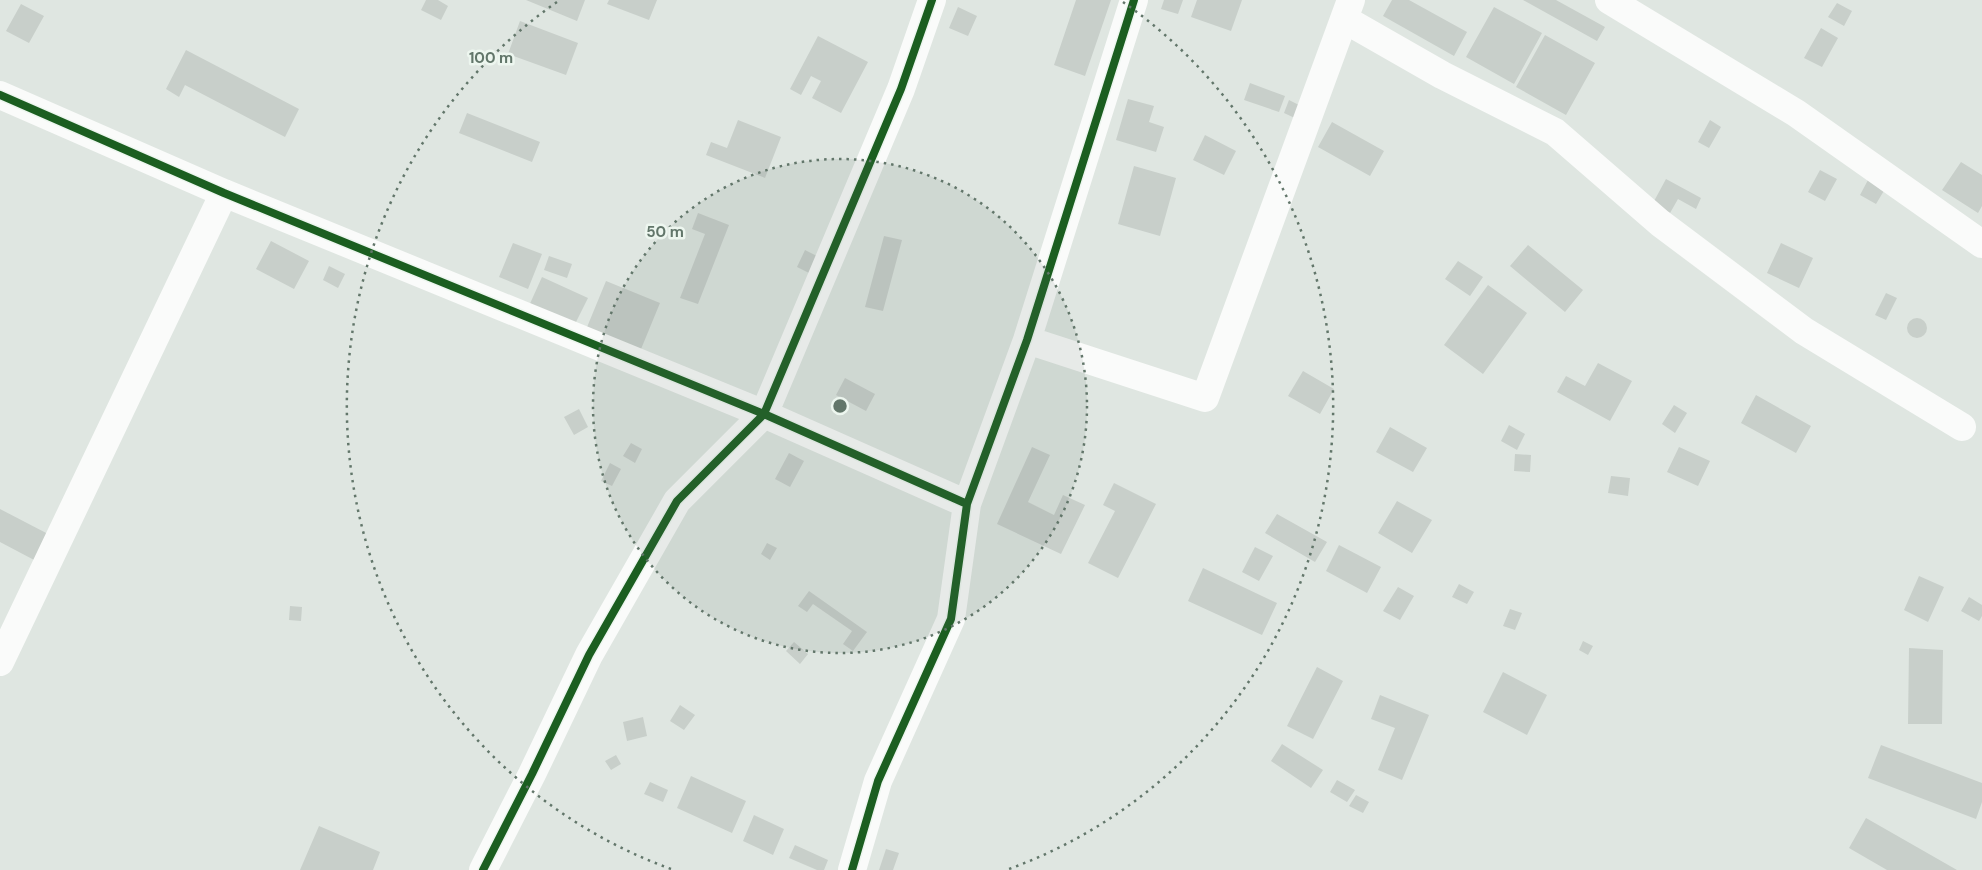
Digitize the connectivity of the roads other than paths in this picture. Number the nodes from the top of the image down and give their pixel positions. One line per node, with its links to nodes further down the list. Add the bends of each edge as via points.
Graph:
1 (932, 0): 9 (street, via 902,89)
2 (1134, 0): 8 (street)
3 (1609, 0): 7 (street, via 1796,113)
4 (1347, 9): 8 (street, via 1205,398); 10 (street, via 1442,75 1555,132 1660,223 1804,331)
5 (0, 95): 6 (street)
6 (224, 193): 9 (street); 12 (street)
7 (1982, 244)
8 (1027, 340): 11 (street)
9 (764, 414): 11 (street); 13 (street, via 676,501 589,655)
10 (1962, 427)
11 (967, 504): 14 (street, via 951,619 878,781)
12 (0, 662)
13 (483, 870)
14 (852, 870)

